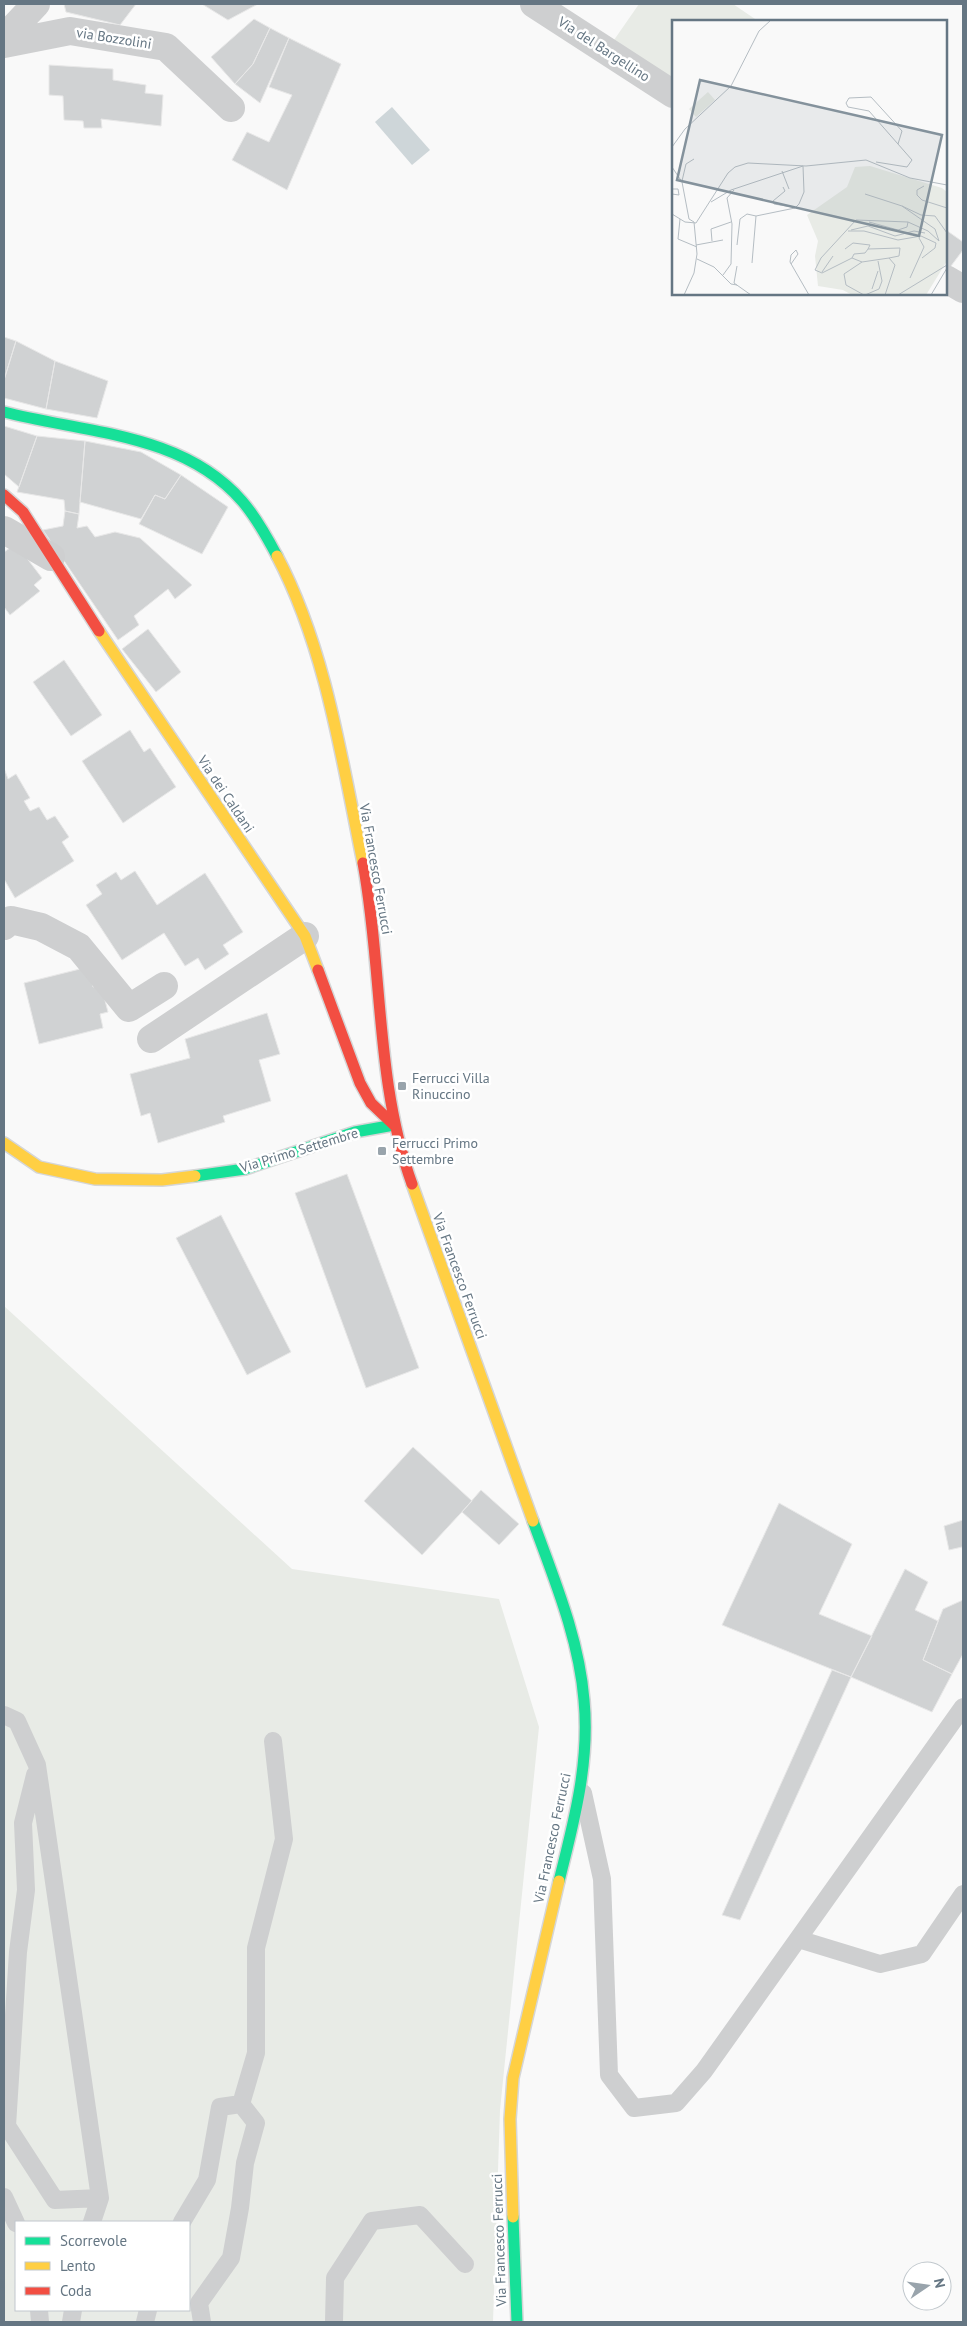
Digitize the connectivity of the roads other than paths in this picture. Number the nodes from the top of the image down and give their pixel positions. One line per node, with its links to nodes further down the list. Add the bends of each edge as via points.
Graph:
1 (36, 4): 3 (street)
2 (534, 4): 5 (street, Via del Bargellino)
3 (4, 38)
4 (4, 44): 6 (street, via Bozzolini, via 70,31 166,47)
5 (672, 93)
6 (231, 108)
7 (947, 280): 8 (street)
8 (963, 289)
9 (4, 412): 17 (main road, Via Francesco Ferrucci, via 51,424 134,437 168,450 223,483 242,500 259,524 302,614 336,736 370,905 387,1087)
10 (4, 495): 12 (main road, Via dei Caldani, via 23,512)
11 (4, 530): 12 (street)
12 (51, 557): 14 (main road, Via dei Caldani)
13 (4, 926): 15 (street, via 12,920 41,927 79,947 129,1008)
14 (305, 936): 16 (street); 17 (main road, Via dei Caldani, via 360,1083 371,1103)
15 (164, 986)
16 (151, 1039)
17 (394, 1124): 18 (main road, Via Primo Settembre, via 355,1132 245,1169 162,1180 95,1179 39,1167); 23 (main road, Via Francesco Ferrucci, via 408,1178 573,1638 585,1717)
18 (4, 1143)
19 (963, 1707): 25 (lane)
20 (4, 1715): 22 (lane, via 17,1722)
21 (273, 1741): 26 (lane, via 284,1839 256,1948 256,2053)
22 (38, 1765): 28 (lane); 28 (lane, via 23,1823 26,1890 18,1952 8,2126 55,2200)
23 (581, 1780): 25 (lane, via 602,1878 609,2075 634,2108 676,2103 704,2071); 35 (main road, Via Francesco Ferrucci, via 513,2078 510,2118)
24 (963, 1894): 25 (lane, via 922,1954 880,1964)
25 (798, 1939)
26 (242, 2104): 31 (lane, via 220,2108 207,2180); 33 (lane, via 256,2123 245,2163 231,2258 199,2303)
27 (4, 2197): 29 (lane)
28 (100, 2198): 30 (lane)
29 (15, 2221)
30 (92, 2221)
31 (183, 2221)
32 (465, 2264): 34 (lane, via 420,2215 372,2220 334,2278)
33 (202, 2322)
34 (334, 2322)
35 (517, 2322)

